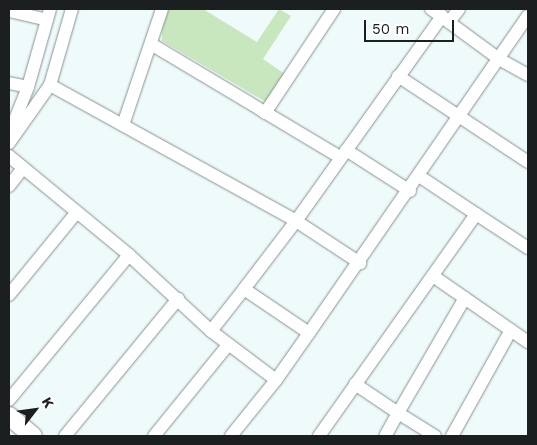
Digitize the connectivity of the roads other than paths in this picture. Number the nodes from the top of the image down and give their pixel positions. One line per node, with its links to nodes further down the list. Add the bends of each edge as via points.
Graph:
1 (72, 9): 14 (street)
2 (162, 9): 9 (street)
3 (334, 9): 16 (street)
4 (459, 9): 7 (street)
5 (9, 11): 6 (street)
6 (49, 14): 15 (street)
7 (441, 16): 10 (street); 12 (street)
8 (528, 16): 10 (street)
9 (150, 44): 16 (street); 18 (street)
10 (499, 59): 11 (street); 17 (street)
11 (528, 75)
12 (398, 76): 17 (street); 21 (street)
13 (9, 83): 15 (street)
14 (50, 85): 18 (street); 20 (street)
15 (28, 87): 19 (street)
16 (265, 113): 21 (street)
17 (460, 118): 23 (street); 25 (street)
18 (123, 126): 30 (street)
19 (9, 136)
20 (9, 143)
21 (343, 153): 27 (street); 30 (street)
22 (9, 156): 24 (street)
23 (528, 162)
24 (23, 168): 26 (street); 28 (street)
25 (419, 176): 27 (street); 29 (street)
26 (9, 186)
27 (410, 190): 33 (street)
28 (76, 213): 32 (street); 36 (street)
29 (476, 214): 31 (street); 34 (street)
30 (296, 221): 33 (street); 35 (street)
31 (528, 248)
32 (129, 255): 38 (street); 46 (street)
33 (360, 263): 41 (street)
34 (433, 276): 37 (street); 45 (street)
35 (244, 290): 40 (street); 41 (street)
36 (9, 295)
37 (465, 298): 39 (street); 47 (street)
38 (178, 300): 40 (street); 50 (street)
39 (511, 330): 42 (street); 56 (street)
40 (211, 331): 43 (street)
41 (309, 333): 44 (street)
42 (528, 342)
43 (228, 345): 44 (street); 51 (street)
44 (276, 380): 52 (street)
45 (355, 384): 47 (street); 53 (street)
46 (9, 400)
47 (398, 413): 54 (street); 55 (street)
48 (9, 416): 49 (main road)
49 (33, 436)
50 (65, 436)
51 (154, 436)
52 (230, 436)
53 (319, 436)
54 (384, 436)
55 (435, 436)
56 (452, 436)

